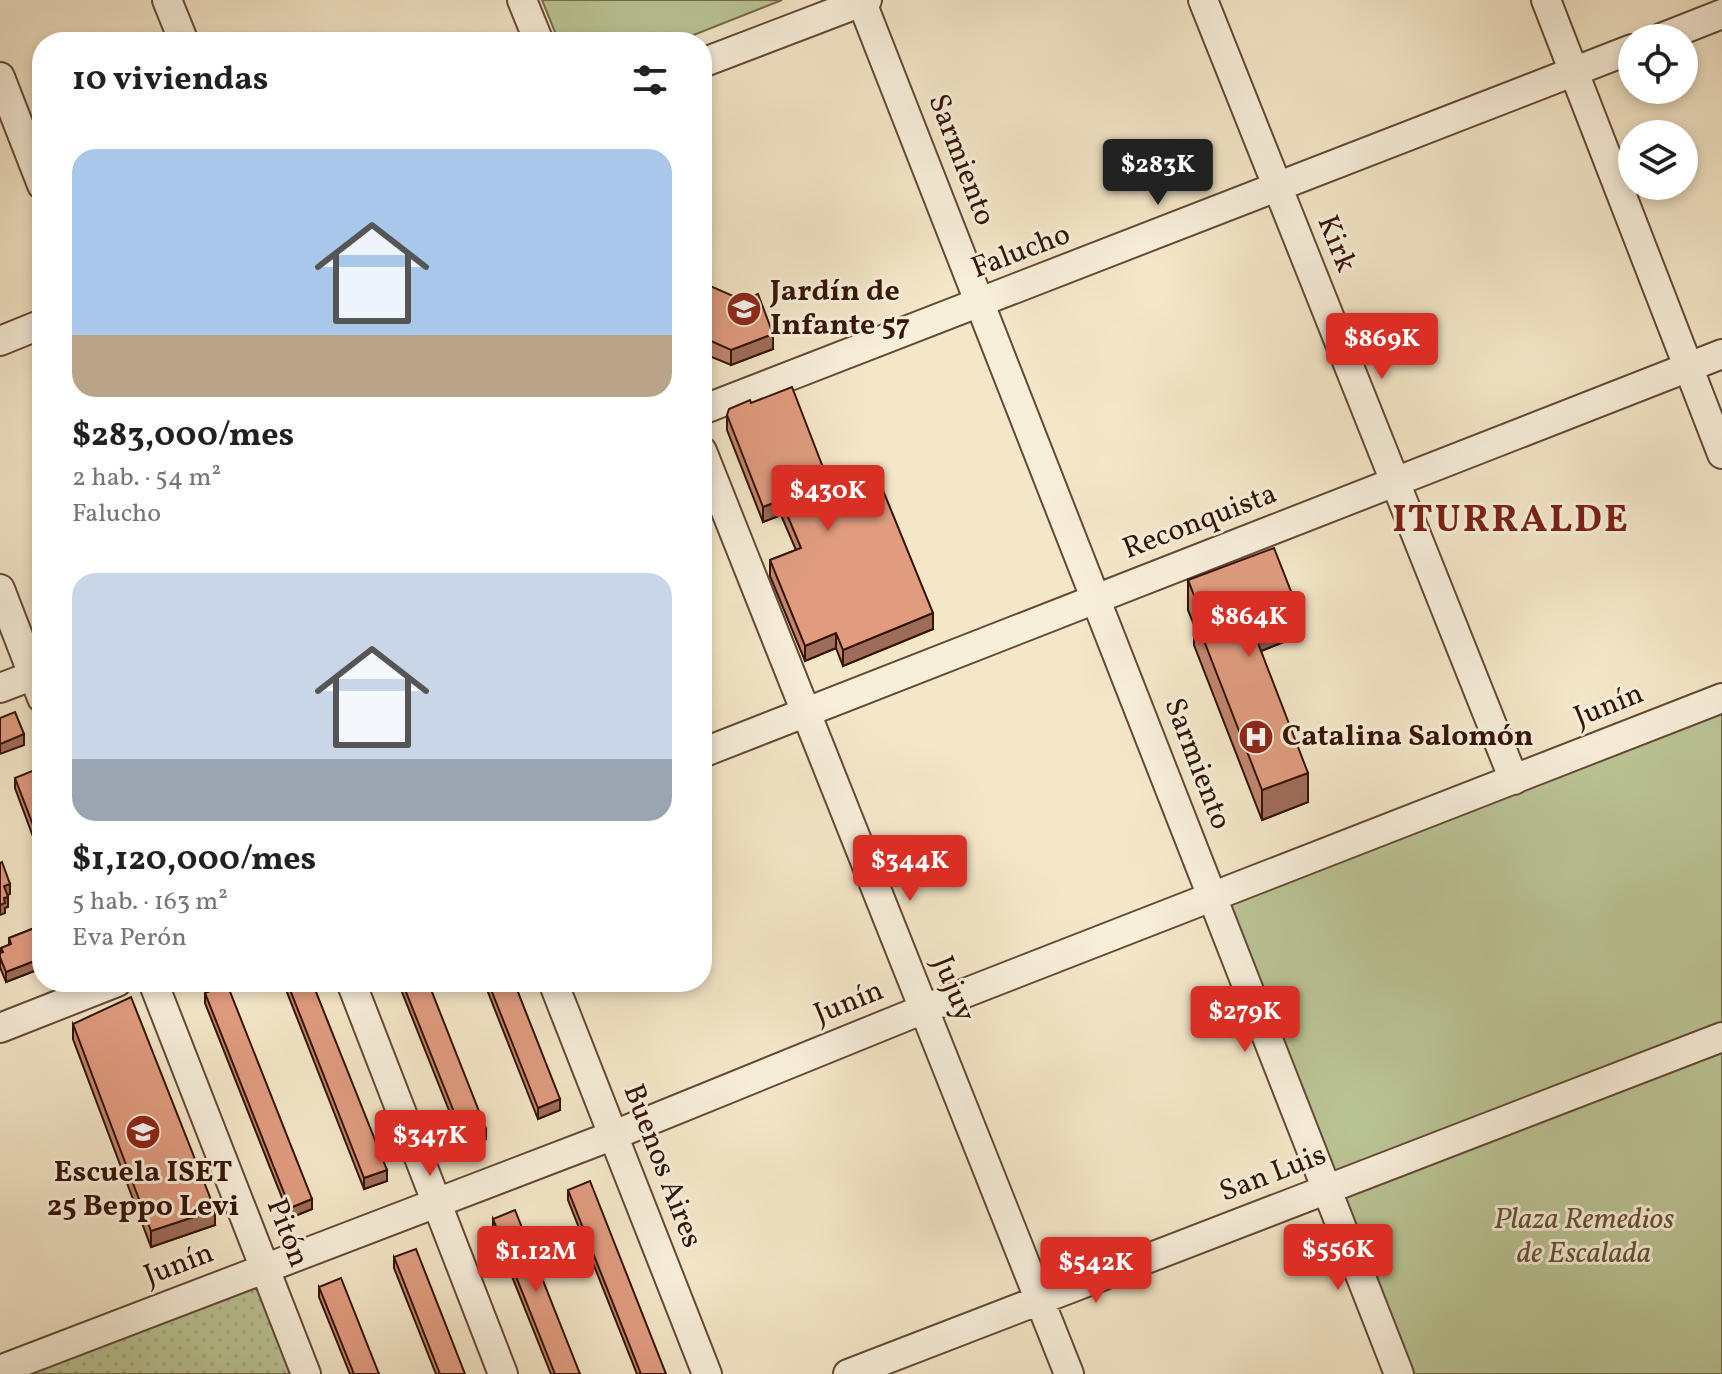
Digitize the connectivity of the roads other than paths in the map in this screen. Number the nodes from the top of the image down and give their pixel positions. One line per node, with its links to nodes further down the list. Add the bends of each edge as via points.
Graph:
1 (167, 0): 8 (street)
2 (522, 0): 9 (street)
3 (1203, 0): 15 (street, Kirk)
4 (1546, 0): 12 (street)
5 (863, 1): 11 (street); 16 (street, Sarmiento)
6 (1722, 14): 7 (street)
7 (1697, 24)
8 (180, 32)
9 (535, 32)
10 (1618, 54): 12 (street, Falucho)
11 (712, 59)
12 (1573, 72): 15 (street, Falucho); 20 (street)
13 (0, 77): 14 (street)
14 (32, 159)
15 (1277, 188): 16 (street, Falucho); 24 (street, Kirk)
16 (980, 304): 21 (street, Falucho); 26 (street, Sarmiento)
17 (32, 328): 18 (street)
18 (0, 341)
19 (1722, 354): 20 (street, Reconquista)
20 (1687, 368): 22 (street); 24 (street, Reconquista)
21 (712, 406)
22 (1722, 454)
23 (712, 476): 31 (street, Jujuy)
24 (1395, 482): 26 (street, Reconquista); 33 (street, Kirk)
25 (0, 589): 27 (street)
26 (1096, 599): 31 (street, Reconquista); 34 (street, Sarmiento)
27 (32, 665)
28 (32, 683): 29 (street)
29 (0, 688)
30 (1722, 698): 33 (street, Junín)
31 (806, 712): 32 (street, Reconquista); 39 (street, Jujuy)
32 (712, 749)
33 (1514, 780): 34 (street, Junín)
34 (1213, 899): 39 (street, Junín); 43 (street, Sarmiento)
35 (88, 992): 40 (street)
36 (157, 992): 45 (street, Pitón)
37 (355, 992): 44 (street)
38 (557, 992): 42 (street, Buenos Aires)
39 (924, 1009): 42 (street, Junín); 46 (street, Jujuy)
40 (2, 1022)
41 (1722, 1037): 43 (street, San Luis)
42 (614, 1135): 44 (street, Junín); 50 (street, Buenos Aires)
43 (1327, 1190): 46 (street, San Luis); 53 (street, Sarmiento)
44 (437, 1203): 45 (street, Junín); 49 (street)
45 (265, 1269): 47 (street, Junín); 48 (street, Pitón)
46 (1039, 1298): 51 (street, San Luis); 52 (street, Jujuy)
47 (0, 1370)
48 (306, 1374)
49 (503, 1374)
50 (707, 1374)
51 (848, 1374)
52 (1069, 1374)
53 (1399, 1374)

